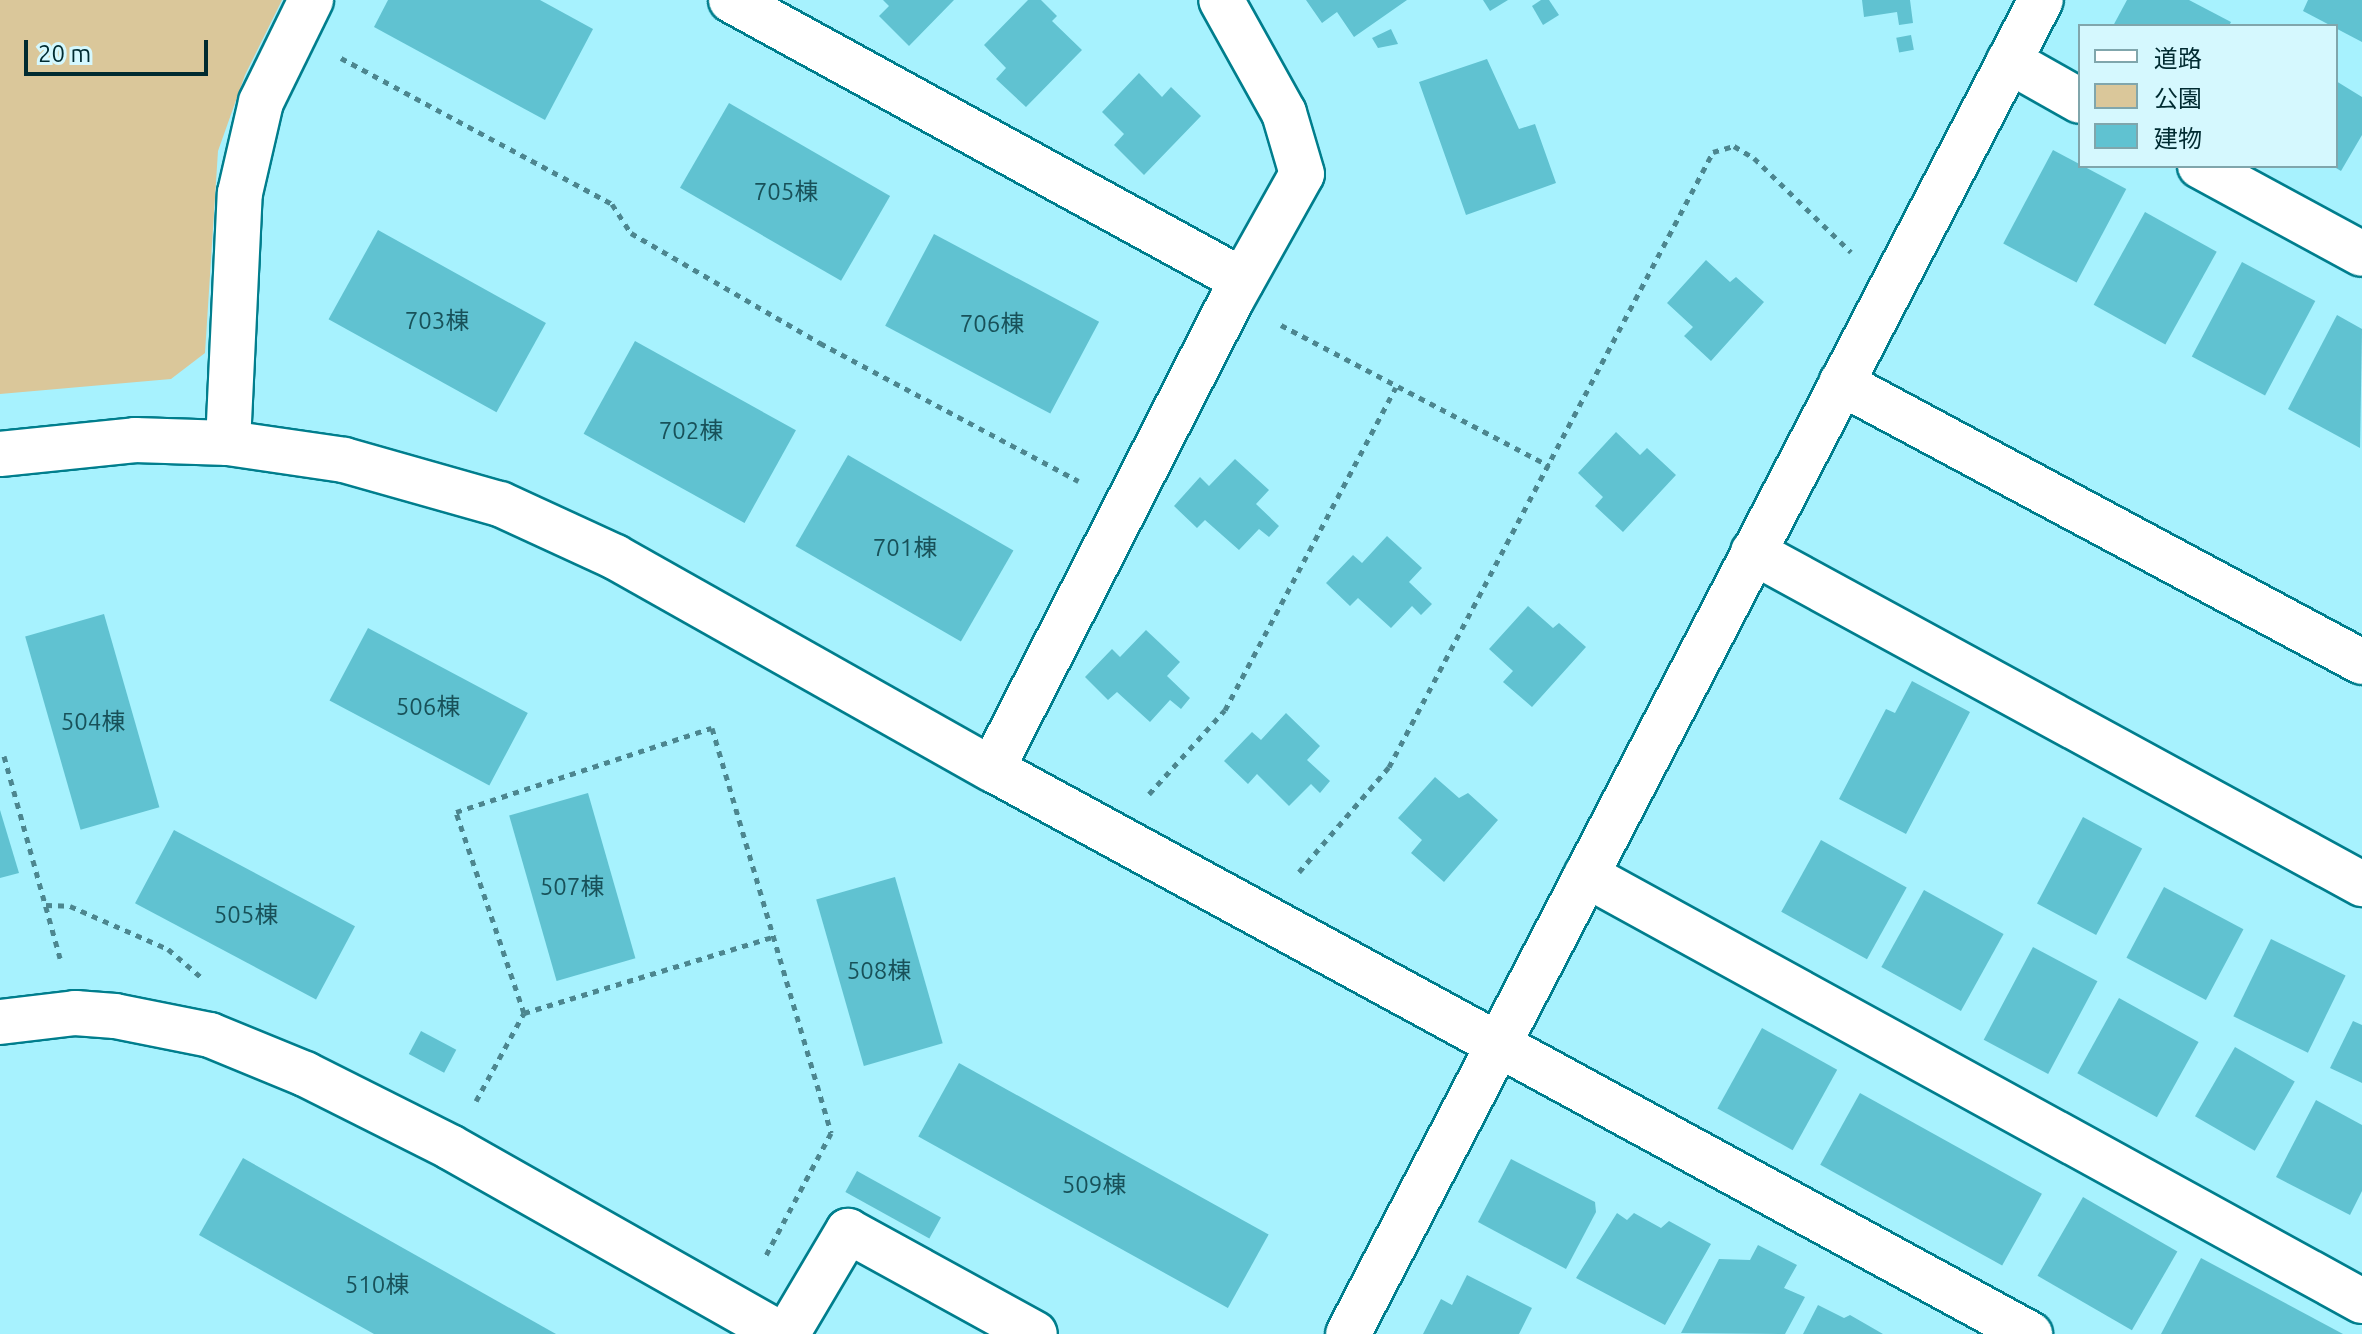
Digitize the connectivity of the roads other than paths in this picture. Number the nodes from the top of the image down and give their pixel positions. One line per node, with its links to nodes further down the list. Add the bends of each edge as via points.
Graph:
1 (731, 0): 9 (street)
2 (1221, 0): 9 (street, via 1284,113 1302,174)
3 (2041, 0): 5 (street)
4 (302, 17): 11 (street, via 261,102 240,193)
5 (2009, 61): 6 (street); 10 (street)
6 (2078, 100)
7 (2204, 168): 8 (street)
8 (2362, 254)
9 (1237, 289): 15 (street)
10 (1841, 383): 13 (street); 14 (street)
11 (228, 443): 12 (street, via 135,440); 15 (street, via 344,460 500,504 615,557)
12 (0, 454)
13 (1753, 552): 16 (street); 17 (street)
14 (2362, 662)
15 (992, 769): 19 (street)
16 (1586, 875): 19 (street); 20 (street)
17 (2362, 884)
18 (0, 1022): 21 (street, via 75,1013 210,1035 305,1074 450,1147)
19 (1498, 1041): 24 (street); 25 (street)
20 (2362, 1301)
21 (780, 1334)
22 (787, 1334): 23 (street, via 848,1231)
23 (1035, 1334)
24 (1348, 1334)
25 (2030, 1334)

